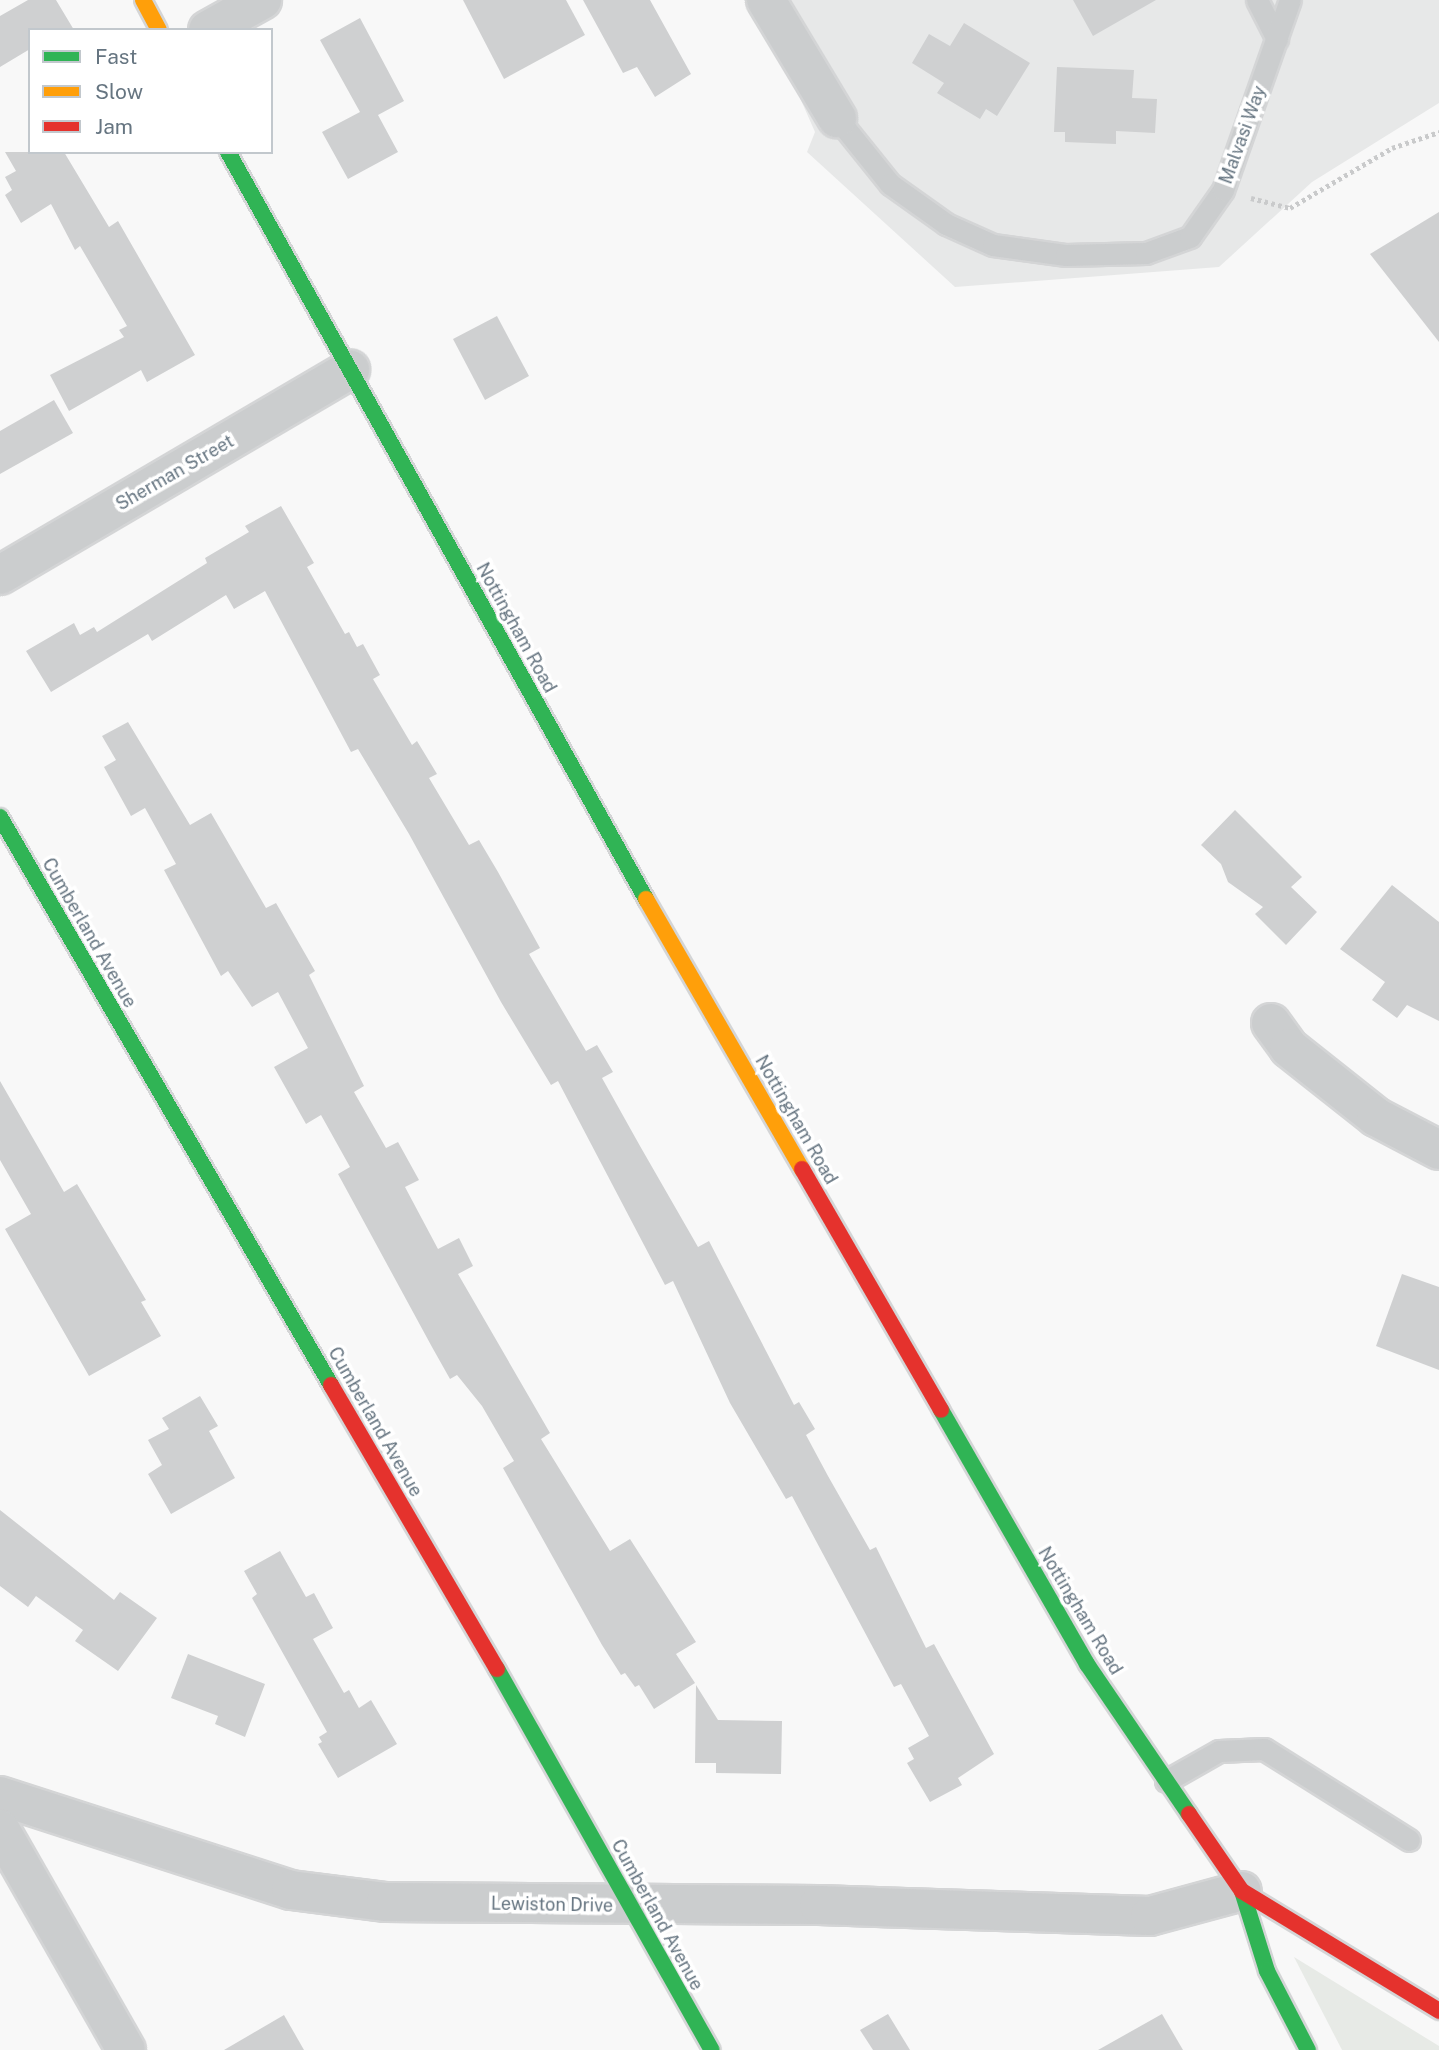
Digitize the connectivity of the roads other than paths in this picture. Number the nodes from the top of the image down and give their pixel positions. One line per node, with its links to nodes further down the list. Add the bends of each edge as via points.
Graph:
1 (143, 0): 6 (street)
2 (262, 0): 7 (street)
3 (766, 0): 9 (street)
4 (1257, 0): 8 (lane)
5 (1290, 0): 8 (lane, Malvasi Way)
6 (158, 28)
7 (212, 28)
8 (1277, 39): 9 (lane, Malvasi Way, via 1223,190 1190,237 1146,253 1066,255 993,245 946,224 890,184)
9 (837, 118)
10 (229, 154): 11 (street, Nottingham Road)
11 (350, 370): 12 (street, Sherman Street); 16 (street, Nottingham Road, via 630,872 1087,1664)
12 (0, 575)
13 (0, 817): 21 (street, Cumberland Avenue)
14 (1270, 1023): 15 (street, via 1289,1048 1376,1117)
15 (1439, 1150)
16 (1166, 1780): 19 (lane, via 1219,1751 1264,1749); 20 (street, Nottingham Road)
17 (0, 1796): 21 (street, Lewiston Drive, via 291,1890 386,1902)
18 (0, 1829): 23 (street)
19 (1409, 1840)
20 (1242, 1891): 21 (street, Lewiston Drive, via 1150,1916 819,1905); 22 (street, Nottingham Road); 25 (street, via 1267,1971)
21 (630, 1906): 24 (street, Cumberland Avenue)
22 (1439, 2011)
23 (126, 2050)
24 (712, 2050)
25 (1308, 2050)

